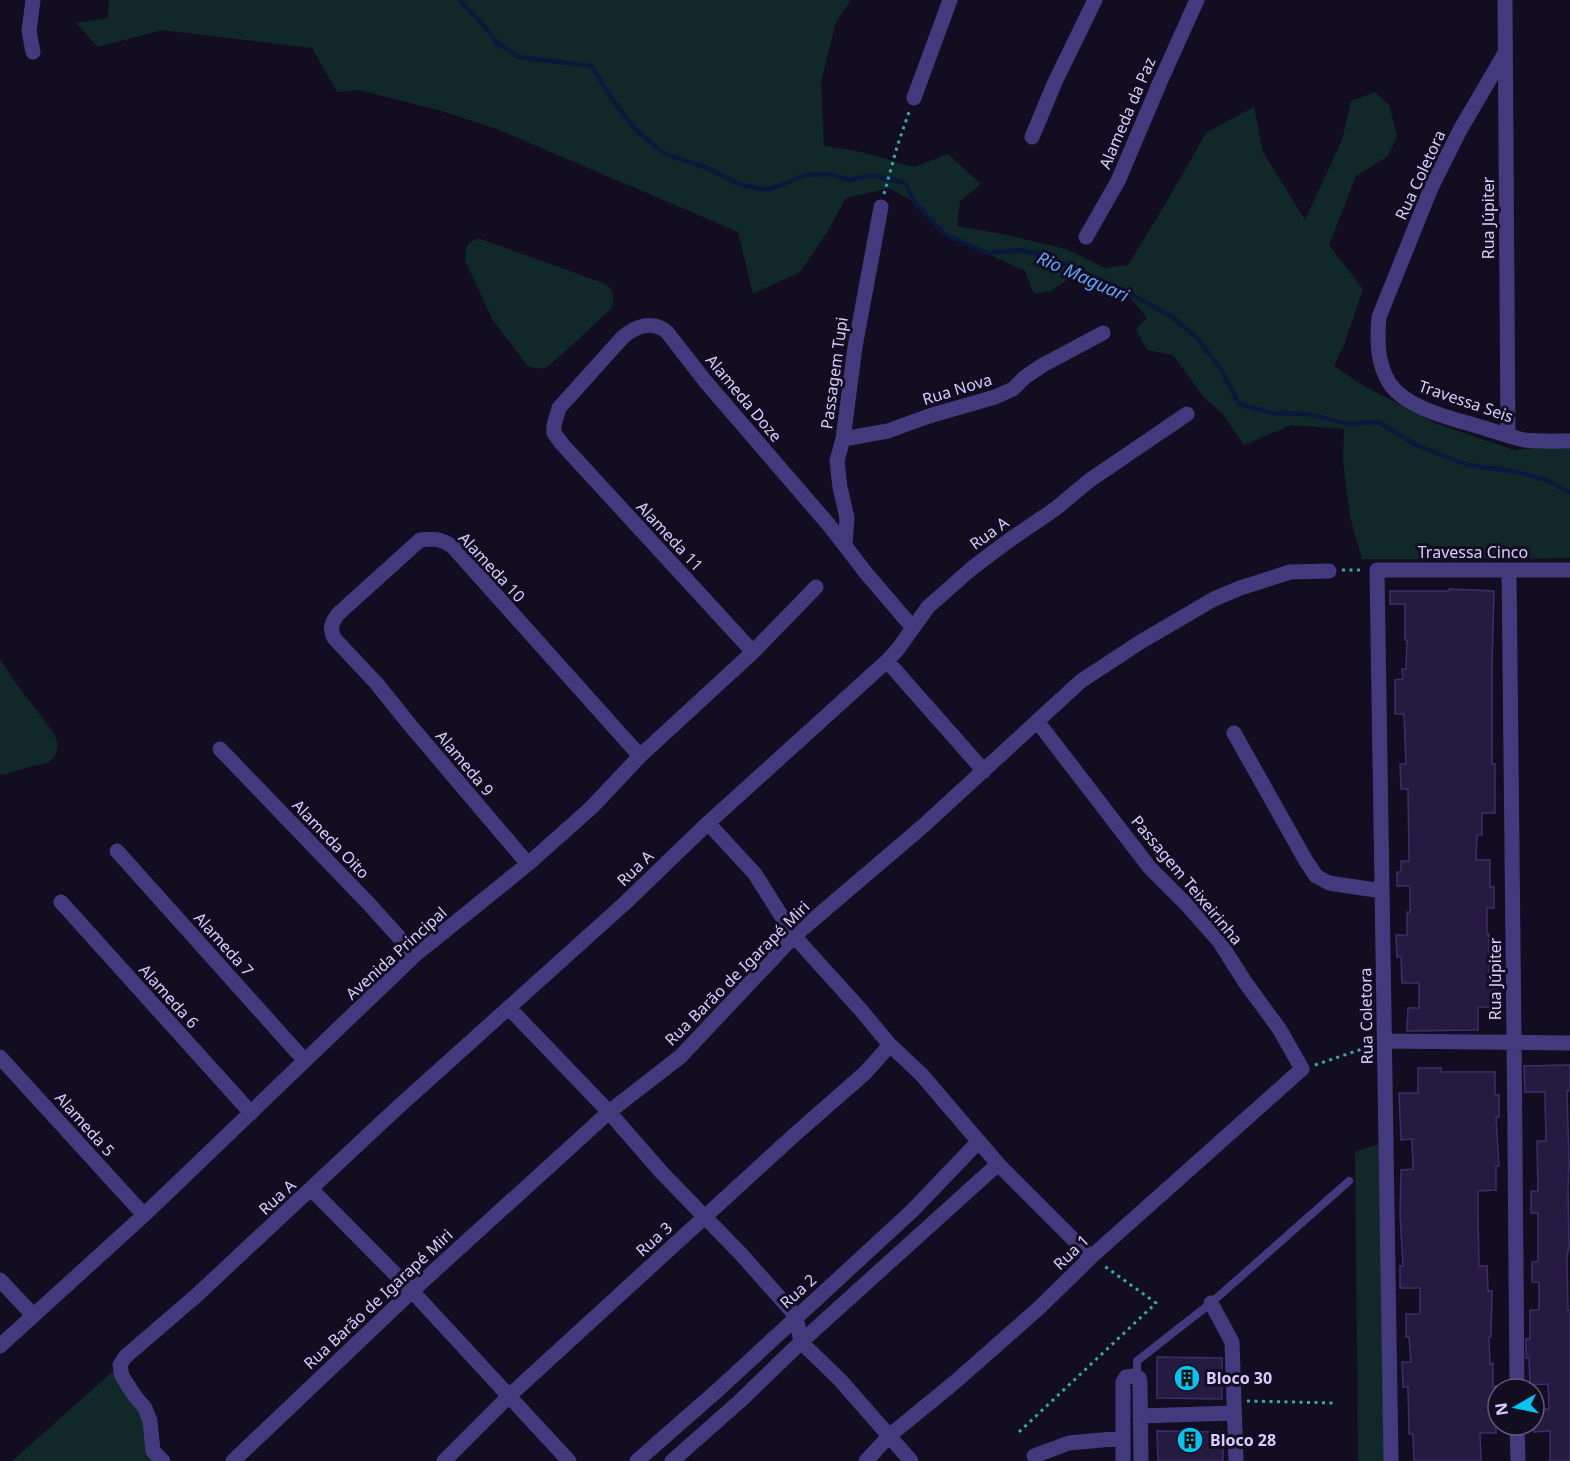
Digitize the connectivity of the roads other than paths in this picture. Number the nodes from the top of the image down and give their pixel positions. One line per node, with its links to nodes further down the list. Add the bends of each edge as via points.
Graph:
1 (33, 0): 6 (street, via 29,31)
2 (950, 0): 8 (street)
3 (1095, 0): 9 (street)
4 (1197, 0): 11 (street, Alameda da Paz, via 1118,181)
5 (1505, 0): 7 (street, Rua Júpiter)
6 (33, 52)
7 (1505, 53): 12 (street, Rua Coletora, via 1431,189); 15 (street, Rua Júpiter)
8 (914, 98)
9 (1032, 137)
10 (881, 207): 16 (street, Passagem Tupi, via 855,347)
11 (1086, 237)
12 (1379, 317): 15 (street, Travessa Seis, via 1381,365 1395,390 1437,414)
13 (1103, 333): 16 (street, Rua Nova, via 1043,365 1013,389 995,397 888,431)
14 (1186, 414): 25 (street, Rua A, via 970,569 928,607)
15 (1508, 435): 17 (street, Travessa Seis, via 1532,441)
16 (843, 439): 19 (street, Passagem Tupi, via 837,461 847,518)
17 (1570, 441)
18 (562, 444): 19 (street, Alameda Doze, via 554,433 559,408 630,332 639,327 660,326); 26 (street, Alameda 11)
19 (845, 544): 25 (street, Alameda Doze)
20 (1377, 570): 21 (street, Travessa Cinco); 37 (street, Rua Coletora)
21 (1509, 570): 22 (street, Travessa Cinco); 43 (street, Rua Júpiter)
22 (1570, 570)
23 (1329, 571): 29 (street, Rua Barão de Igarapé Miri, via 1290,572 1214,599 1081,681)
24 (816, 587): 26 (street, Avenida Principal)
25 (913, 628): 27 (street, Rua A)
26 (753, 652): 32 (street, Avenida Principal)
27 (887, 661): 33 (street); 34 (street, Rua A)
28 (377, 684): 32 (street, Alameda 10, via 334,638 331,625 338,614 420,540 438,539 453,547); 36 (street, Alameda 9)
29 (1036, 721): 33 (street, Rua Barão de Igarapé Miri); 48 (street, Passagem Teixeirinha, via 1150,868 1219,941)
30 (1234, 733): 37 (street, via 1316,876 1329,883)
31 (220, 749): 40 (street, Alameda Oito)
32 (640, 756): 36 (street, Avenida Principal, via 592,807)
33 (984, 771): 39 (street, Rua Barão de Igarapé Miri)
34 (708, 823): 39 (street, via 755,874); 41 (street, Rua A)
35 (117, 851): 47 (street, Alameda 7)
36 (528, 864): 40 (street, Avenida Principal)
37 (1382, 891): 42 (street, Rua Coletora)
38 (61, 902): 50 (street, Alameda 6)
39 (794, 936): 45 (street); 49 (street, Rua Barão de Igarapé Miri, via 681,1056)
40 (415, 955): 47 (street, Avenida Principal)
41 (509, 1008): 49 (street); 54 (street, Rua A)
42 (1385, 1041): 43 (street); 85 (street, Rua Coletora)
43 (1513, 1043): 44 (street); 66 (street, Rua Júpiter)
44 (1570, 1043)
45 (890, 1045): 51 (street, via 921,1074); 56 (street, Rua 3, via 865,1073)
46 (0, 1057): 55 (street, Alameda 5)
47 (305, 1061): 50 (street, Avenida Principal)
48 (1302, 1069): 57 (street, Rua 1)
49 (609, 1112): 56 (street); 59 (street, Rua Barão de Igarapé Miri)
50 (251, 1113): 55 (street, Avenida Principal)
51 (978, 1142): 52 (street); 62 (street, Rua 2, via 913,1210)
52 (998, 1164): 57 (street); 63 (street)
53 (1349, 1181): 60 (lane)
54 (311, 1189): 59 (street); 73 (street, Rua A, via 124,1358 120,1365 122,1376 145,1408)
55 (144, 1215): 61 (street, Avenida Principal)
56 (705, 1218): 62 (street); 67 (street, Rua 3)
57 (1091, 1257): 70 (street, Rua 1, via 1040,1307)
58 (0, 1280): 61 (street)
59 (412, 1291): 67 (street); 77 (street, Rua Barão de Igarapé Miri)
60 (1211, 1303): 65 (lane, via 1137,1361); 68 (street, via 1232,1342)
61 (33, 1315): 64 (street, Avenida Principal)
62 (796, 1316): 63 (street); 80 (street, Rua 2)
63 (801, 1342): 70 (street); 81 (street)
64 (0, 1346)
65 (1137, 1376): 69 (street); 72 (street, via 1124,1379)
66 (1517, 1377)
67 (508, 1397): 78 (street, Rua 3); 79 (street)
68 (1234, 1407): 69 (street); 84 (street)
69 (1140, 1416): 74 (street)
70 (889, 1436): 82 (street, Rua 1); 83 (street)
71 (1517, 1437): 86 (street)
72 (1123, 1450): 74 (street); 75 (street, via 1069,1443)
73 (158, 1456): 76 (street)
74 (1141, 1456)
75 (1032, 1458)
76 (141, 1461)
77 (233, 1461)
78 (444, 1461)
79 (569, 1461)
80 (637, 1461)
81 (672, 1461)
82 (866, 1461)
83 (911, 1461)
84 (1236, 1461)
85 (1391, 1461)
86 (1518, 1461)

